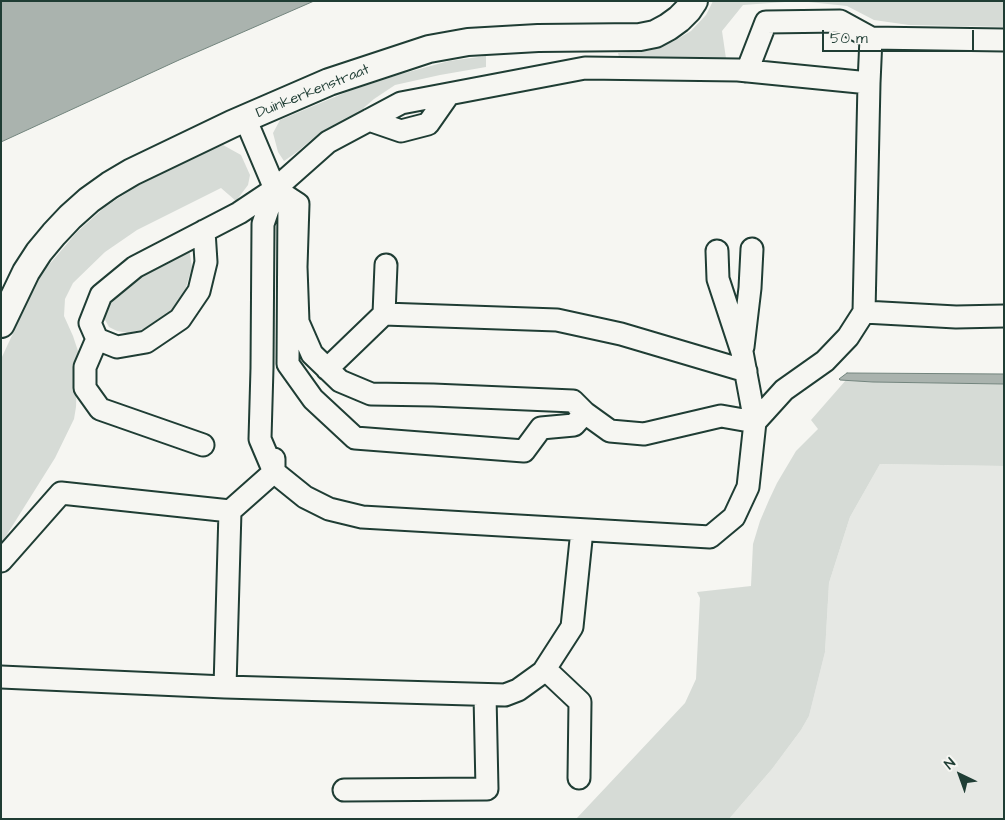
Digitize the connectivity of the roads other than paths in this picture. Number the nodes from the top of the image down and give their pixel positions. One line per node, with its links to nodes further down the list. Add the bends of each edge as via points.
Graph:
1 (694, 1): 6 (main road, Duinkerkenstraat, via 668,27 640,38 538,38 468,42 429,49 329,82)
2 (870, 38): 3 (lane); 4 (lane, via 840,21 766,22); 5 (lane)
3 (1004, 40)
4 (747, 71): 5 (lane); 7 (lane, via 585,68 401,103 328,142)
5 (869, 83): 12 (lane)
6 (245, 118): 7 (lane); 15 (main road, Duinkerkenstraat, via 132,172 89,200 39,252)
7 (282, 194): 8 (lane); 18 (lane, via 298,204 298,322 312,354); 19 (lane, via 288,364 313,399 355,438 524,451 541,428 574,425); 22 (lane)
8 (204, 231): 16 (lane, via 135,267 101,296 90,323); 16 (lane, via 206,262 199,291 180,319 146,342 117,347)
9 (752, 249): 17 (lane)
10 (717, 251): 17 (lane, via 718,279)
11 (386, 265): 13 (lane)
12 (864, 312): 14 (lane); 20 (lane, via 848,337 825,361 784,390)
13 (384, 314): 17 (lane, via 557,320); 18 (lane)
14 (1004, 316)
15 (1, 324)
16 (97, 339): 21 (lane, via 85,367 85,388 100,409)
17 (744, 362): 20 (lane)
18 (327, 369): 19 (lane, via 340,381 370,394 572,401)
19 (586, 413): 20 (lane, via 610,431 644,434 721,416)
20 (755, 422): 24 (lane, via 748,487 734,517 710,537)
21 (203, 445)
22 (274, 472): 23 (lane); 24 (lane, via 305,497 329,509 362,517)
23 (230, 511): 25 (lane, via 61,493); 28 (lane)
24 (582, 530): 26 (lane, via 572,628)
25 (1, 561)
26 (545, 669): 29 (lane, via 518,690 505,695); 30 (lane, via 580,702)
27 (1, 677): 28 (lane)
28 (225, 688): 29 (lane)
29 (485, 695): 31 (lane, via 488,789)
30 (579, 778)
31 (344, 790)

